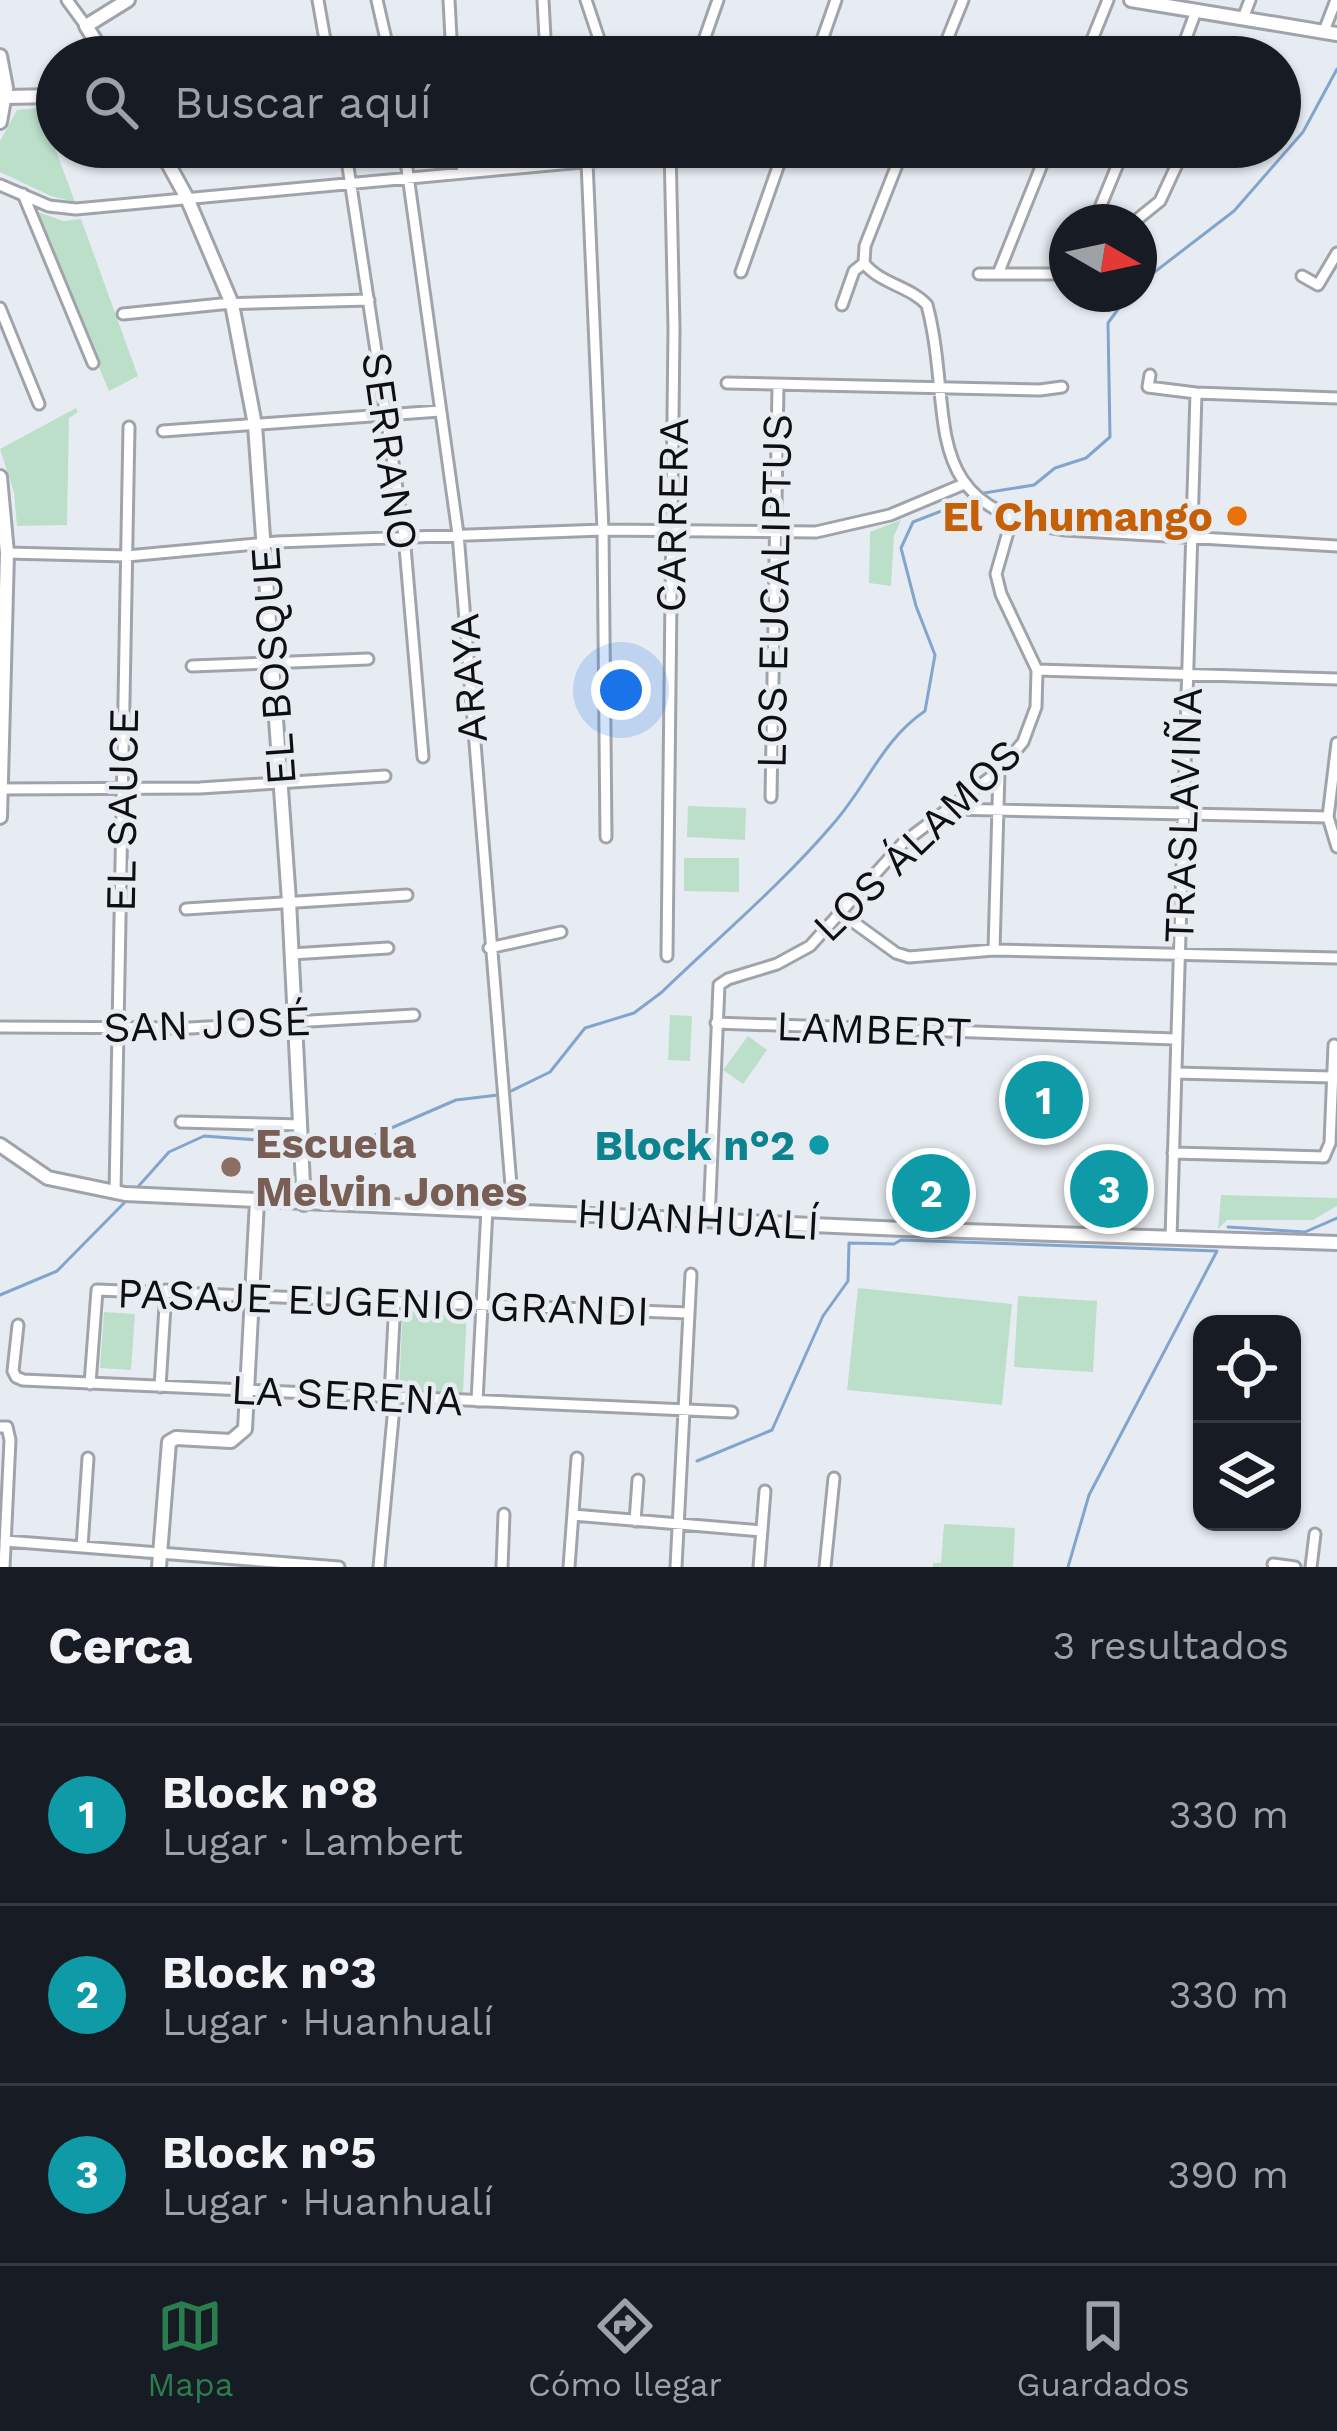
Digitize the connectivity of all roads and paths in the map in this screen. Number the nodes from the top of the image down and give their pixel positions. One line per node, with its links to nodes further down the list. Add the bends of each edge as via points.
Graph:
1 (67, 0): 18 (street)
2 (128, 0): 18 (street)
3 (318, 0): 21 (street)
4 (376, 0): 22 (street)
5 (449, 0): 23 (street)
6 (543, 0): 24 (street)
7 (586, 0): 25 (street)
8 (718, 0): 26 (street)
9 (836, 0): 27 (street)
10 (962, 0): 28 (street)
11 (1108, 0): 29 (street)
12 (1132, 0): 15 (street)
13 (1250, 0): 17 (street)
14 (1336, 0): 19 (street)
15 (1164, 3): 16 (street)
16 (1196, 10): 17 (street); 30 (street)
17 (1243, 18): 19 (street)
18 (86, 26): 20 (street)
19 (1331, 33)
20 (92, 36)
21 (324, 36)
22 (385, 36)
23 (451, 36)
24 (545, 36)
25 (598, 36)
26 (705, 36)
27 (823, 36)
28 (948, 36)
29 (1093, 36)
30 (1187, 36)
31 (1, 56): 33 (street)
32 (36, 96): 33 (street)
33 (5, 97): 34 (street)
34 (0, 122)
35 (171, 168): 52 (street, EL BOSQUE)
36 (349, 168): 49 (street, SERRANO)
37 (408, 168): 48 (street, ARAYA)
38 (462, 168): 47 (street)
39 (519, 168): 47 (street)
40 (586, 168): 84 (street)
41 (669, 168): 85 (street, CARRERA)
42 (777, 168): 57 (street)
43 (896, 168): 56 (street)
44 (1041, 168): 59 (street)
45 (1116, 168): 53 (street)
46 (1175, 168): 54 (street)
47 (463, 173): 48 (street)
48 (409, 177): 49 (street); 76 (street, ARAYA)
49 (352, 184): 52 (street); 62 (street, SERRANO)
50 (0, 185): 51 (street)
51 (23, 194): 52 (street, via 76,209); 67 (street)
52 (187, 198): 63 (street, EL BOSQUE)
53 (1101, 204)
54 (1156, 204)
55 (1337, 253): 61 (street, via 1318,285)
56 (864, 263): 64 (street); 72 (street, via 927,305)
57 (740, 272)
58 (979, 274): 59 (street)
59 (998, 274): 60 (street)
60 (1049, 274)
61 (1302, 275)
62 (369, 300): 63 (street); 77 (street, SERRANO)
63 (232, 304): 66 (street); 78 (street, EL BOSQUE)
64 (842, 304)
65 (0, 309): 75 (street)
66 (123, 314)
67 (93, 363)
68 (1150, 375): 73 (street, via 1148,387)
69 (727, 383): 70 (street)
70 (778, 386): 72 (street); 86 (street, LOS EUCALIPTUS)
71 (1062, 387): 72 (street)
72 (938, 388): 82 (street, via 945,442)
73 (1196, 393): 74 (street); 89 (street, TRASLAVIÑA)
74 (1337, 398)
75 (38, 404)
76 (440, 411): 77 (street); 87 (street, ARAYA)
77 (384, 416): 78 (street); 88 (street, SERRANO)
78 (255, 425): 80 (street); 90 (street, EL BOSQUE)
79 (129, 427): 93 (street, EL SAUCE)
80 (163, 431)
81 (0, 476): 92 (street)
82 (967, 486): 83 (street); 86 (street, via 840,530)
83 (1012, 518): 89 (street, via 1065,530); 97 (street, via 996,574)
84 (603, 530): 85 (street); 87 (street); 113 (street)
85 (671, 530): 86 (street); 125 (street, CARRERA)
86 (775, 532): 107 (street, LOS EUCALIPTUS)
87 (458, 534): 88 (street); 121 (street, ARAYA)
88 (404, 536): 90 (street); 101 (street, SERRANO)
89 (1193, 538): 91 (street); 98 (street, TRASLAVIÑA)
90 (265, 543): 93 (street); 95 (street, EL BOSQUE)
91 (1337, 546)
92 (7, 553): 93 (street); 105 (street)
93 (127, 556): 106 (street, EL SAUCE)
94 (368, 659): 95 (street)
95 (273, 662): 96 (street); 104 (street, EL BOSQUE)
96 (192, 666)
97 (1037, 670): 98 (street); 102 (street, LOS ÁLAMOS, via 1032,725)
98 (1188, 674): 99 (street); 110 (street, TRASLAVIÑA)
99 (1337, 680)
100 (1337, 742): 112 (street)
101 (423, 757)
102 (999, 771): 108 (street, LOS ÁLAMOS); 109 (street)
103 (385, 776): 104 (street)
104 (281, 782): 106 (street); 116 (street, EL BOSQUE)
105 (1, 789): 106 (street); 111 (street)
106 (123, 790): 131 (street, EL SAUCE)
107 (770, 797)
108 (950, 809): 109 (street); 118 (street, LOS ÁLAMOS, via 904,842)
109 (999, 809): 110 (street); 122 (street)
110 (1183, 814): 112 (street); 124 (street, TRASLAVIÑA)
111 (0, 818)
112 (1328, 818): 114 (street)
113 (606, 837)
114 (1337, 847)
115 (407, 895): 116 (street)
116 (289, 901): 117 (street); 123 (street, EL BOSQUE)
117 (186, 909)
118 (841, 914): 122 (street, via 896,953); 129 (street, LOS ÁLAMOS, via 802,951 719,986)
119 (561, 932): 121 (street)
120 (388, 948): 123 (street)
121 (489, 948): 144 (street, ARAYA)
122 (994, 950): 124 (street)
123 (292, 954): 128 (street, EL BOSQUE)
124 (1178, 955): 126 (street); 132 (street, TRASLAVIÑA)
125 (667, 956)
126 (1337, 958)
127 (414, 1015): 128 (street, SAN JOSÉ)
128 (295, 1022): 131 (street, SAN JOSÉ); 137 (street, EL BOSQUE)
129 (716, 1023): 132 (street, LAMBERT); 145 (street, LOS ÁLAMOS)
130 (0, 1027): 131 (street, SAN JOSÉ)
131 (118, 1029): 140 (street, EL SAUCE)
132 (1175, 1039): 134 (street, TRASLAVIÑA)
133 (1334, 1046): 135 (street)
134 (1176, 1073): 135 (street); 139 (street, TRASLAVIÑA)
135 (1332, 1077): 139 (street, via 1327,1154 1319,1158)
136 (181, 1122): 137 (street)
137 (301, 1128): 142 (street, EL BOSQUE)
138 (0, 1145): 140 (street, HUANHUALÍ, via 48,1178)
139 (1173, 1154): 146 (street, TRASLAVIÑA)
140 (120, 1193): 141 (street, HUANHUALÍ)
141 (257, 1201): 142 (street, HUANHUALÍ); 150 (street)
142 (304, 1204): 143 (street, HUANHUALÍ)
143 (487, 1209): 144 (street, HUANHUALÍ); 152 (street)
144 (513, 1210): 145 (street, HUANHUALÍ)
145 (709, 1221): 146 (street, HUANHUALÍ)
146 (1171, 1238): 147 (street, HUANHUALÍ)
147 (1337, 1243)
148 (691, 1274): 153 (street)
149 (166, 1290): 150 (street, PASAJE EUGENIO GRANDI); 155 (street, PASAJE EUGENIO GRANDI, via 97,1290); 156 (street)
150 (251, 1294): 151 (street, PASAJE EUGENIO GRANDI); 157 (street)
151 (395, 1300): 152 (street, PASAJE EUGENIO GRANDI); 158 (street)
152 (481, 1304): 153 (street, PASAJE EUGENIO GRANDI); 159 (street)
153 (689, 1313): 160 (street)
154 (18, 1324): 155 (street, LA SERENA, via 16,1377)
155 (91, 1384): 156 (street, LA SERENA)
156 (160, 1387): 157 (street, LA SERENA)
157 (247, 1390): 158 (street, LA SERENA); 176 (street, via 245,1430 237,1439 169,1442)
158 (393, 1396): 159 (street, LA SERENA); 180 (street)
159 (476, 1400): 160 (street, LA SERENA)
160 (687, 1410): 161 (street, LA SERENA); 171 (street)
161 (732, 1412)
162 (3, 1427): 174 (street, via 10,1440)
163 (88, 1457): 175 (street)
164 (577, 1458): 169 (street)
165 (834, 1478): 185 (street)
166 (638, 1480): 170 (street)
167 (765, 1491): 172 (street)
168 (504, 1514): 181 (street)
169 (573, 1515): 170 (street); 182 (street)
170 (635, 1521): 171 (street)
171 (679, 1526): 172 (street); 183 (street)
172 (762, 1531): 184 (street)
173 (1315, 1534): 187 (street)
174 (5, 1541): 175 (street); 178 (street)
175 (82, 1546): 176 (street)
176 (160, 1560): 179 (street)
177 (1273, 1564): 186 (street)
178 (4, 1567)
179 (339, 1567)
180 (379, 1567)
181 (502, 1567)
182 (569, 1567)
183 (676, 1567)
184 (759, 1567)
185 (825, 1567)
186 (1295, 1567)
187 (1311, 1567)

